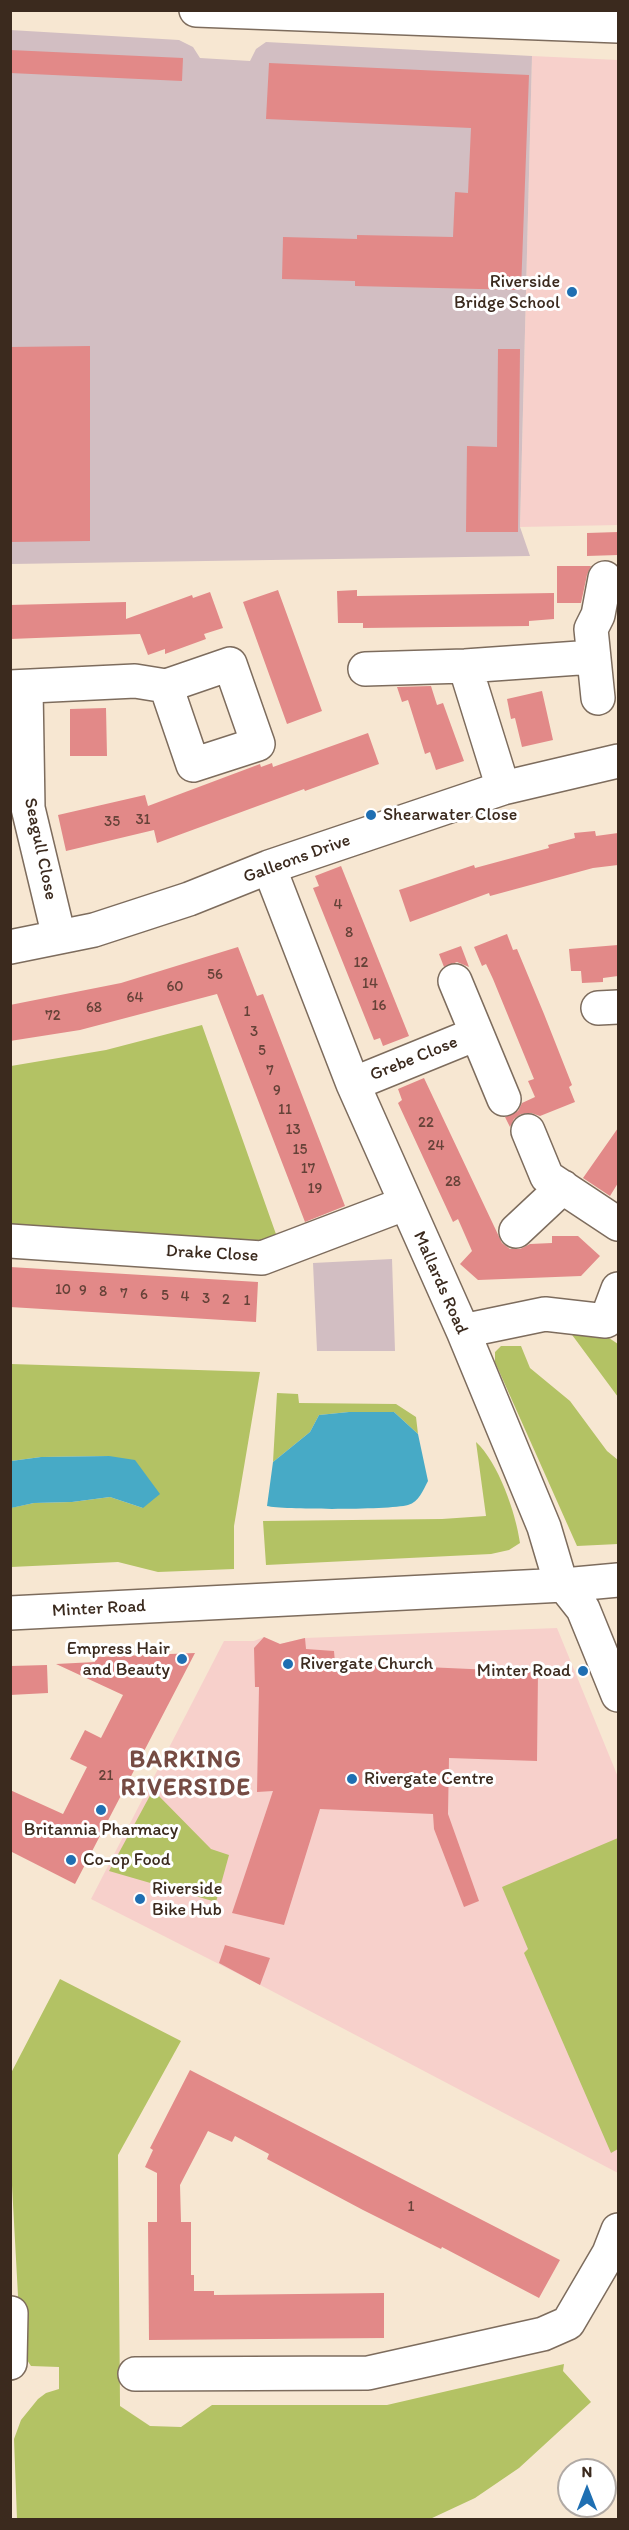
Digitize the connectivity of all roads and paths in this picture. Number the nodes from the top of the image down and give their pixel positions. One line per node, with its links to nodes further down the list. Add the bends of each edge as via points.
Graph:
1 (196, 10): 2 (street)
2 (618, 26)
3 (604, 578): 4 (street, via 598,615 591,628)
4 (593, 657): 5 (street); 9 (street)
5 (465, 666): 6 (street); 11 (street)
6 (365, 669)
7 (166, 686): 8 (street, Seagull Close, via 135,681)
8 (18, 687): 13 (street, Seagull Close, via 28,808)
9 (598, 698)
10 (618, 761): 11 (street, Galleons Drive)
11 (503, 788): 12 (street, Galleons Drive)
12 (269, 867): 13 (street, Galleons Drive, via 189,899 94,930); 17 (street, Mallards Road)
13 (59, 937): 14 (street, Galleons Drive)
14 (10, 947)
15 (455, 981): 16 (street, Grebe Close)
16 (476, 1034): 17 (street, Grebe Close); 18 (street, Grebe Close)
17 (353, 1084): 21 (street, Mallards Road)
18 (504, 1099)
19 (528, 1131): 20 (street, via 547,1177)
20 (563, 1187): 22 (street); 23 (street)
21 (404, 1204): 24 (street, Drake Close, via 262,1258); 26 (street, Mallards Road)
22 (618, 1224)
23 (516, 1231)
24 (10, 1241)
25 (618, 1289): 26 (street, via 606,1321 545,1314)
26 (463, 1331): 28 (street, Mallards Road)
27 (618, 1580): 28 (street, Minter Road)
28 (564, 1585): 29 (street, Minter Road); 30 (street, Mallards Road, via 583,1609)
29 (10, 1613)
30 (618, 1695)
31 (618, 2230): 34 (street, via 568,2323 543,2334 368,2373)
32 (11, 2313): 33 (street)
33 (10, 2363)
34 (135, 2374)

